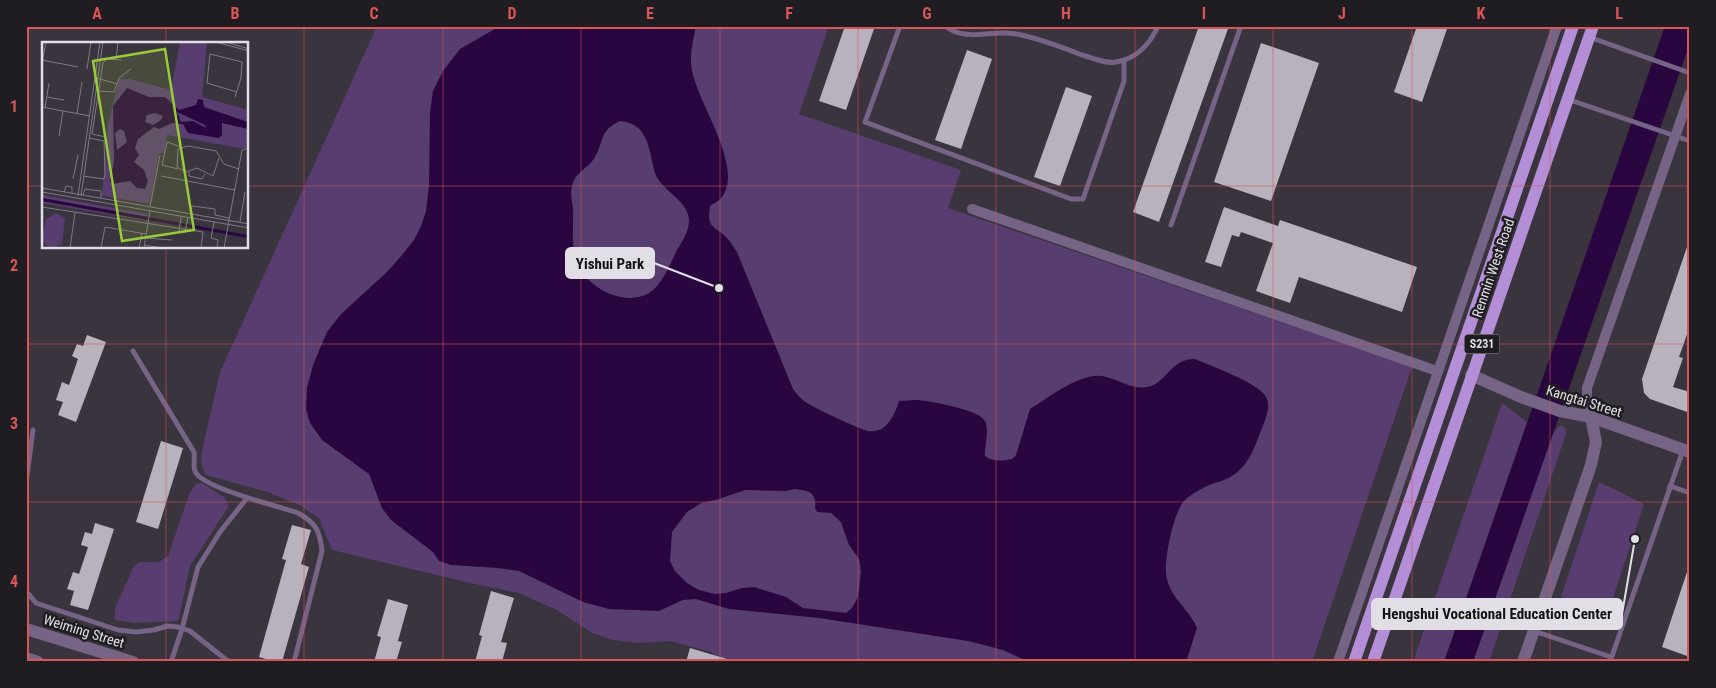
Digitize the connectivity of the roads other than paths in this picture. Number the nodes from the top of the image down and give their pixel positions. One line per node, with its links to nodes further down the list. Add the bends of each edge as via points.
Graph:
1 (900, 26): 8 (lane, via 865,122 1071,199 1083,199 1124,81)
2 (945, 26): 8 (lane, via 962,34 980,36 1014,33 1098,60)
3 (1158, 26): 8 (lane, via 1148,43)
4 (1241, 26): 15 (lane)
5 (1557, 26): 17 (street)
6 (1573, 26): 39 (main road, Renmin West Road / S231)
7 (1591, 32): 9 (lane, via 1637,54); 11 (main road, Renmin West Road / S231)
8 (1124, 61)
9 (1688, 72)
10 (1690, 94): 12 (street)
11 (1567, 98): 12 (lane); 18 (main road, Renmin West Road / S231)
12 (1671, 135): 13 (lane); 19 (street, via 1587,388)
13 (1690, 141)
14 (972, 209): 17 (street)
15 (1171, 225)
16 (134, 351): 26 (lane, via 194,452 194,470 198,476)
17 (1437, 371): 38 (street)
18 (1471, 376): 19 (street, Kangtai Street, via 1560,411); 40 (main road, Renmin West Road / S231)
19 (1591, 417): 21 (street, Kangtai Street); 30 (street, via 1596,442 1591,465)
20 (33, 430): 22 (lane)
21 (1686, 451): 24 (lane)
22 (27, 475): 23 (lane)
23 (26, 483)
24 (1670, 486): 25 (lane); 32 (lane)
25 (1690, 493)
26 (247, 498): 29 (lane, via 198,567); 37 (lane, via 298,513 309,520 320,535 322,551)
27 (26, 591): 29 (lane, via 36,603 118,630 136,632 167,626)
28 (26, 629): 34 (street, Weiming Street)
29 (182, 629): 35 (lane); 36 (lane, via 190,631)
30 (1534, 631): 32 (lane); 41 (street)
31 (26, 658): 33 (street)
32 (1610, 660)
33 (38, 662)
34 (133, 662)
35 (171, 662)
36 (229, 662)
37 (294, 662)
38 (1338, 662)
39 (1354, 662)
40 (1373, 662)
41 (1523, 662)

